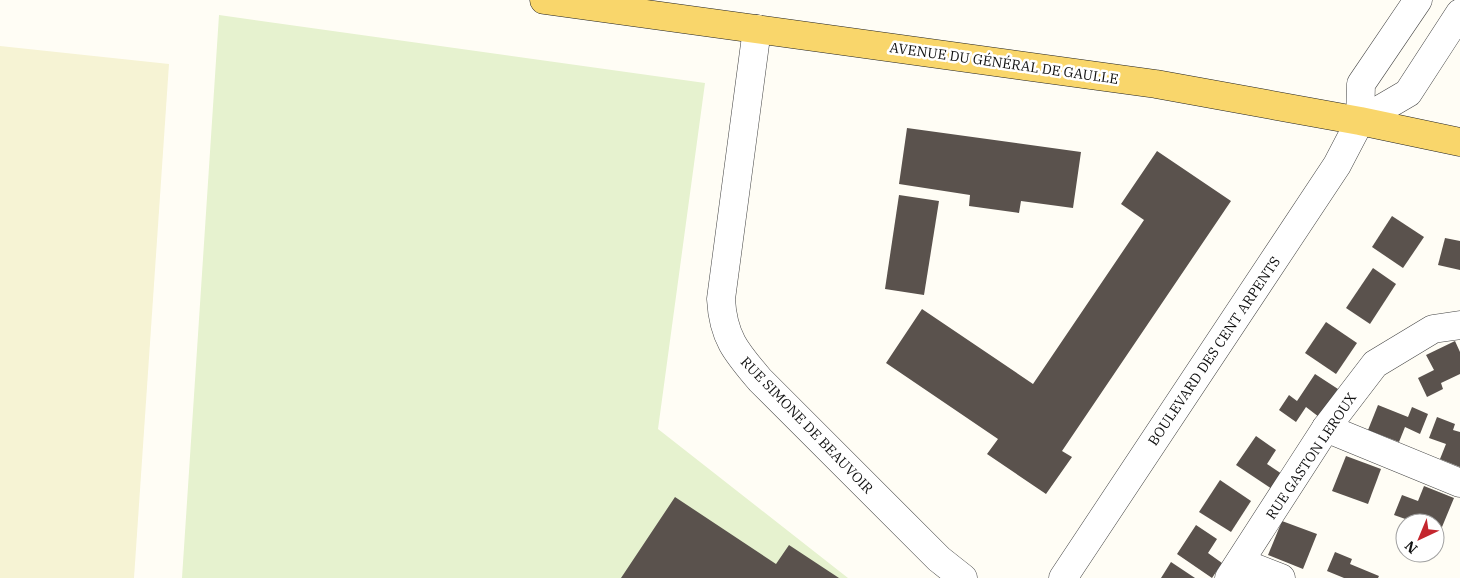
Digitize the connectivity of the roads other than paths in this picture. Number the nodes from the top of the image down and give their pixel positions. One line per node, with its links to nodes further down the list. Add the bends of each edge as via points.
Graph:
1 (544, 0): 4 (main road, AVENUE DU GÉNÉRAL DE GAULLE)
2 (1418, 0): 5 (street, BOULEVARD DES CENT ARPENTS, via 1360,84)
3 (1460, 12): 5 (street, via 1408,93)
4 (757, 29): 5 (main road, AVENUE DU GÉNÉRAL DE GAULLE, via 1156,84); 11 (street, RUE SIMONE DE BEAUVOIR, via 721,299 722,322 740,357 760,380 914,534)
5 (1360, 121): 6 (main road, AVENUE DU GÉNÉRAL DE GAULLE); 12 (street, BOULEVARD DES CENT ARPENTS, via 1337,165)
6 (1460, 142)
7 (1460, 325): 8 (street, RUE GASTON LEROUX, via 1433,329 1375,364)
8 (1326, 428): 9 (street); 10 (street, RUE GASTON LEROUX)
9 (1460, 483)
10 (1235, 570): 13 (street)
11 (963, 578)
12 (1063, 578)
13 (1280, 578)

